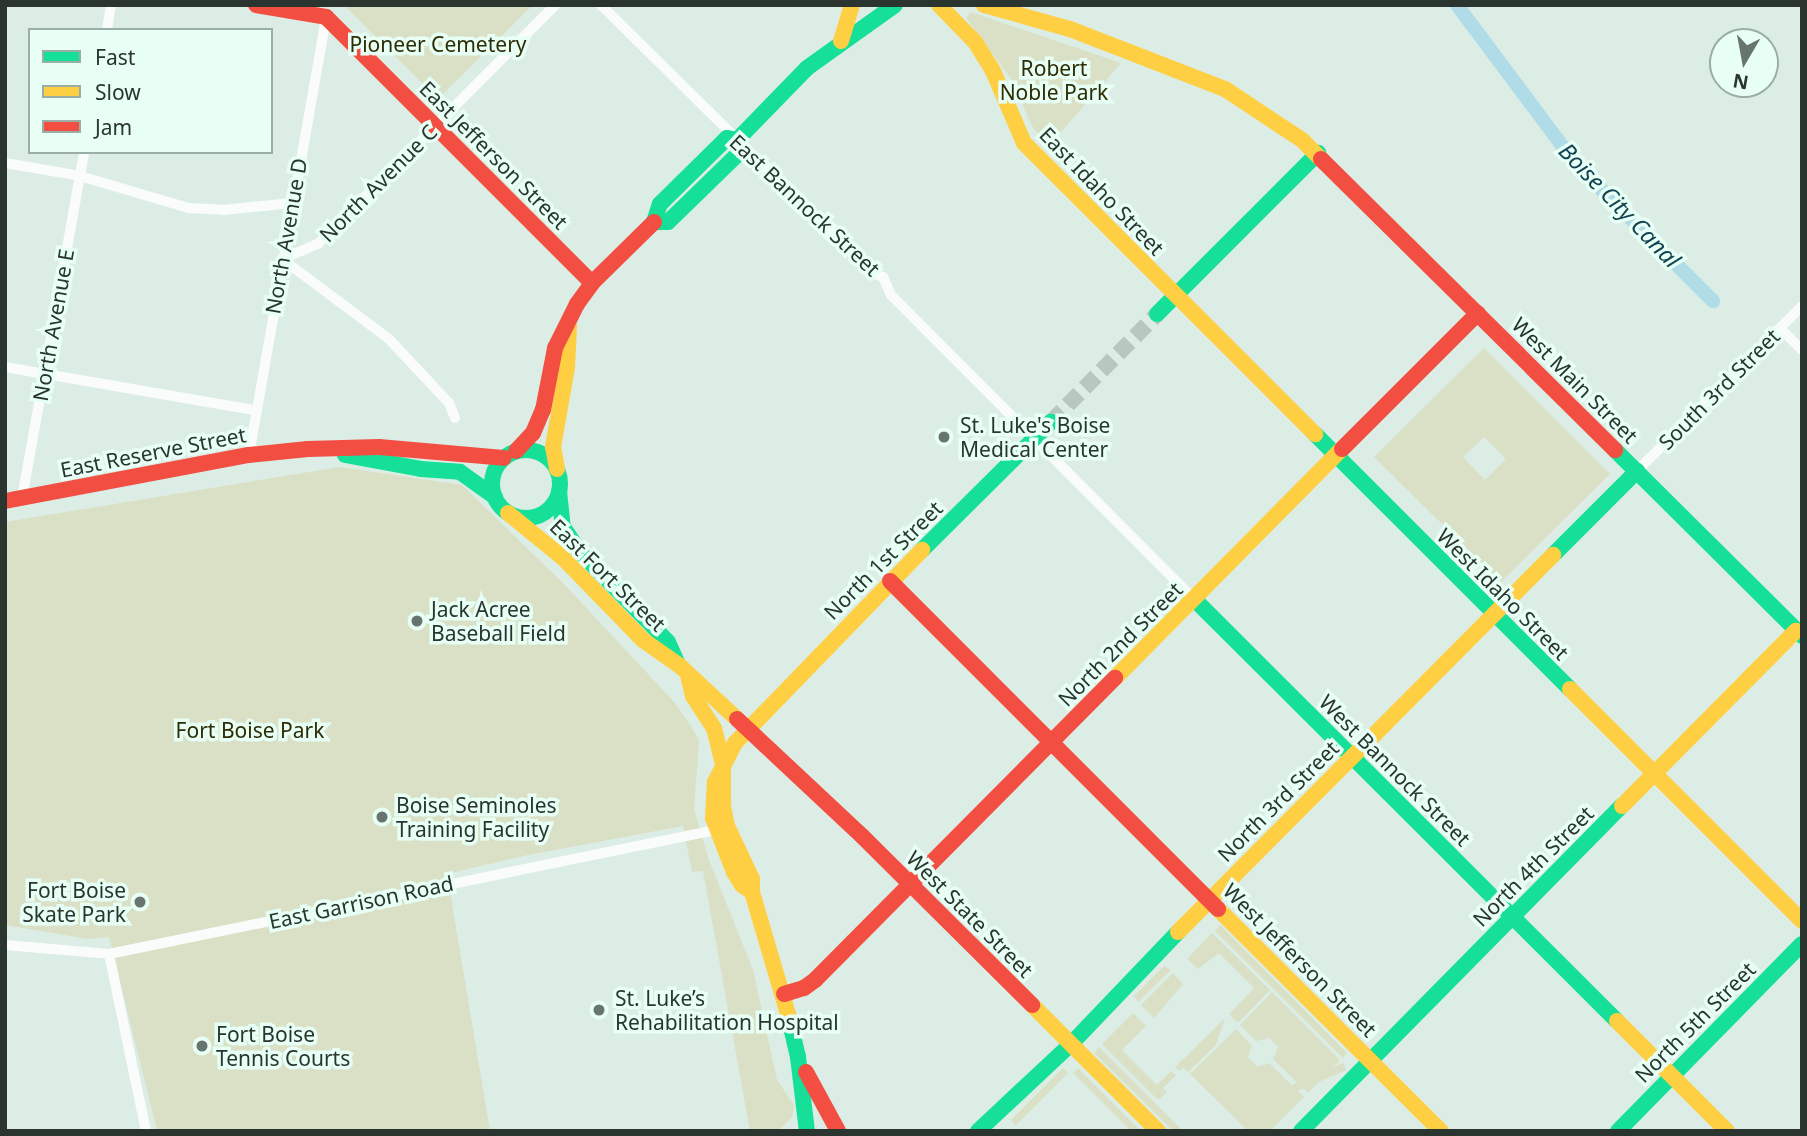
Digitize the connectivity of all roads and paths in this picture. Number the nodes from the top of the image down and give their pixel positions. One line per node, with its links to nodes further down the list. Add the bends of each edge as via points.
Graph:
1 (111, 5): 11 (street)
2 (256, 5): 10 (street)
3 (555, 5): 13 (street, North Avenue C)
4 (601, 5): 14 (street, East Bannock Street)
5 (852, 5): 12 (street)
6 (895, 5): 12 (street)
7 (939, 5): 22 (street, East Idaho Street, via 975,42 993,71 1024,143)
8 (984, 5): 9 (street, West Main Street)
9 (1018, 10): 15 (street, West Main Street, via 1225,89)
10 (326, 17): 13 (street, East Jefferson Street); 19 (street, North Avenue D)
11 (107, 28)
12 (841, 41): 14 (street, via 807,68)
13 (436, 125): 20 (street, North Avenue C, via 318,244); 21 (street, East Jefferson Street)
14 (737, 140): 21 (street, via 727,138 716,148 660,204 654,222); 34 (street, East Bannock Street, via 873,273 883,277 891,295)
15 (1318, 153): 22 (street); 24 (street, West Main Street)
16 (84, 154): 18 (street, North Avenue E)
17 (5, 163): 18 (street)
18 (80, 176): 19 (street, via 189,208 223,210); 30 (street, North Avenue E)
19 (292, 203): 20 (street, North Avenue D)
20 (282, 259): 31 (street, North Avenue D); 32 (street, via 388,338 449,403)
21 (592, 283): 26 (street)
22 (1175, 296): 25 (street); 38 (street, West Idaho Street)
23 (1802, 306): 27 (street, South 3rd Street)
24 (1478, 313): 38 (street, North 2nd Street); 40 (street, West Main Street)
25 (1157, 314)
26 (570, 320): 37 (street, via 555,348 543,410 533,433); 39 (street, via 553,447)
27 (1780, 328): 28 (street); 40 (street, South 3rd Street)
28 (1802, 350)
29 (5, 367): 30 (street)
30 (44, 374): 31 (street); 43 (street, North Avenue E)
31 (255, 410): 36 (street, North Avenue D)
32 (455, 418)
33 (1051, 422): 34 (street, North 1st Street)
34 (1033, 439): 46 (street, North 1st Street); 47 (street, West Bannock Street)
35 (308, 449): 36 (street, East Reserve Street); 37 (street, East Reserve Street, via 379,447); 42 (street, East Reserve Street, via 460,472)
36 (249, 455): 43 (street, East Reserve Street)
37 (510, 455): 39 (street, via 536,452); 42 (street, via 493,476)
38 (1336, 456): 47 (street, North 2nd Street); 48 (street, West Idaho Street)
39 (557, 471): 41 (street)
40 (1637, 471): 48 (street, North 3rd Street); 49 (street, West Main Street)
41 (559, 491): 45 (street, via 539,515); 50 (street, East Fort Street, via 564,527 579,551 667,642)
42 (495, 497): 45 (street)
43 (22, 498): 44 (street, East Reserve Street)
44 (5, 501)
45 (508, 513): 50 (street, East Fort Street, via 563,558 643,639)
46 (890, 582): 51 (street, North 1st Street); 52 (street, West Jefferson Street)
47 (1194, 599): 52 (street, North 2nd Street); 53 (street, West Bannock Street)
48 (1494, 614): 53 (street, North 3rd Street); 55 (street, West Idaho Street)
49 (1800, 631): 55 (street, North 4th Street)
50 (684, 671): 51 (street, East Fort Street); 54 (street, via 693,696 714,728)
51 (748, 731): 54 (street, North 1st Street); 57 (street, West State Street)
52 (1052, 742): 57 (street, North 2nd Street); 59 (street, West Jefferson Street)
53 (1352, 757): 59 (street, North 3rd Street); 60 (street, West Bannock Street)
54 (723, 765): 56 (street, via 712,802); 58 (street, via 727,826 752,879)
55 (1654, 774): 60 (street, North 4th Street); 61 (street, West Idaho Street)
56 (716, 830): 58 (street, via 742,886); 64 (street, East Garrison Road)
57 (911, 884): 65 (street, North 2nd Street, via 815,980); 66 (street, West State Street)
58 (752, 891): 65 (street)
59 (1209, 900): 66 (street, North 3rd Street); 68 (street, West Jefferson Street)
60 (1513, 917): 68 (street, North 4th Street); 69 (street, West Bannock Street)
61 (1802, 921)
62 (1802, 944): 69 (street, North 5th Street)
63 (5, 945): 64 (street, East Garrison Road)
64 (109, 954): 70 (street)
65 (784, 993): 67 (street)
66 (1071, 1044): 73 (street, North 3rd Street); 74 (street, West State Street)
67 (798, 1057): 71 (street); 72 (street)
68 (1371, 1060): 75 (street, North 4th Street); 76 (street, West Jefferson Street)
69 (1671, 1075): 77 (street, North 5th Street); 78 (street, West Bannock Street)
70 (146, 1131)
71 (807, 1131)
72 (838, 1131)
73 (978, 1131)
74 (1158, 1131)
75 (1301, 1131)
76 (1441, 1131)
77 (1618, 1131)
78 (1727, 1131)

